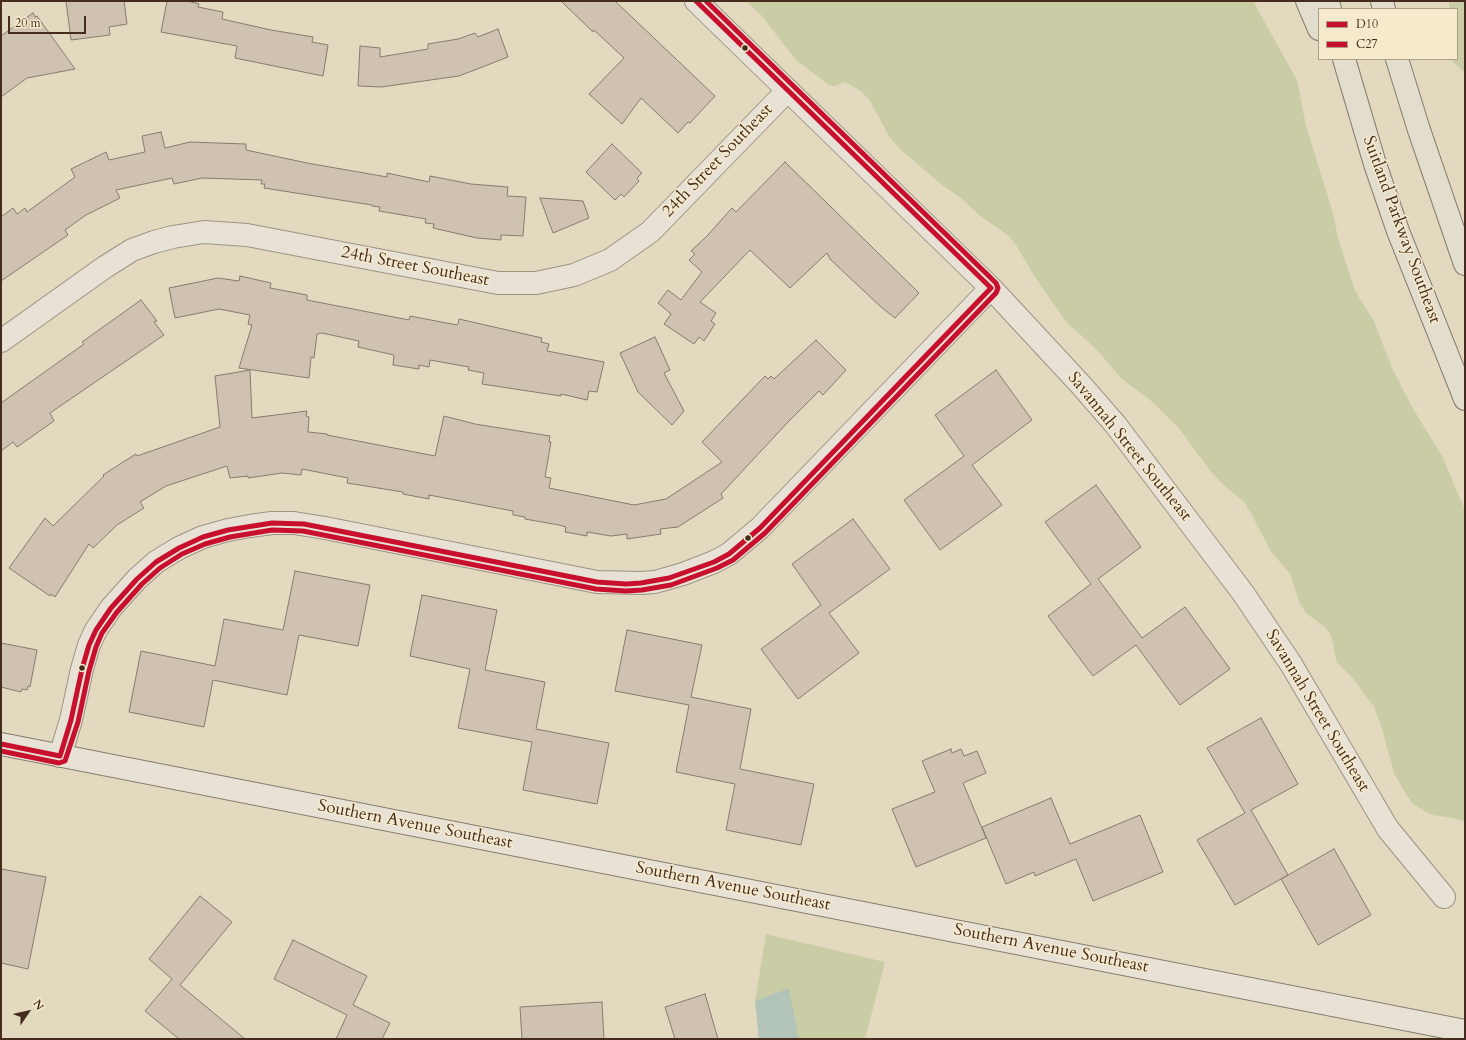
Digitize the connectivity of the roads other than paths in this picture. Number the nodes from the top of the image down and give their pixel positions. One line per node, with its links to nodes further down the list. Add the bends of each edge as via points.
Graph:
1 (696, 1): 7 (street, Savannah Street Southeast)
2 (1307, 1): 3 (highway)
3 (1318, 27)
4 (1331, 60): 8 (highway)
5 (1344, 60): 8 (highway, Suitland Parkway Southeast)
6 (1397, 60): 9 (highway)
7 (788, 90): 10 (street, Savannah Street Southeast); 11 (street, 24th Street Southeast, via 650,232 610,260 562,279 536,283 498,283 246,235 204,232 167,238 128,253)
8 (1375, 164): 12 (highway, Suitland Parkway Southeast, via 1398,231)
9 (1465, 264)
10 (991, 288): 14 (street, via 760,528 729,554 669,578 641,584 597,582 294,523 272,523 228,530 203,537 179,548 156,562 137,579 111,608 96,630 82,669); 15 (street, Savannah Street Southeast, via 1115,424 1214,554 1290,664 1388,829)
11 (1, 341)
12 (1465, 398)
13 (1, 744): 14 (street, Southern Avenue Southeast)
14 (60, 756): 16 (street, Southern Avenue Southeast)
15 (1444, 897)
16 (1465, 1031)

